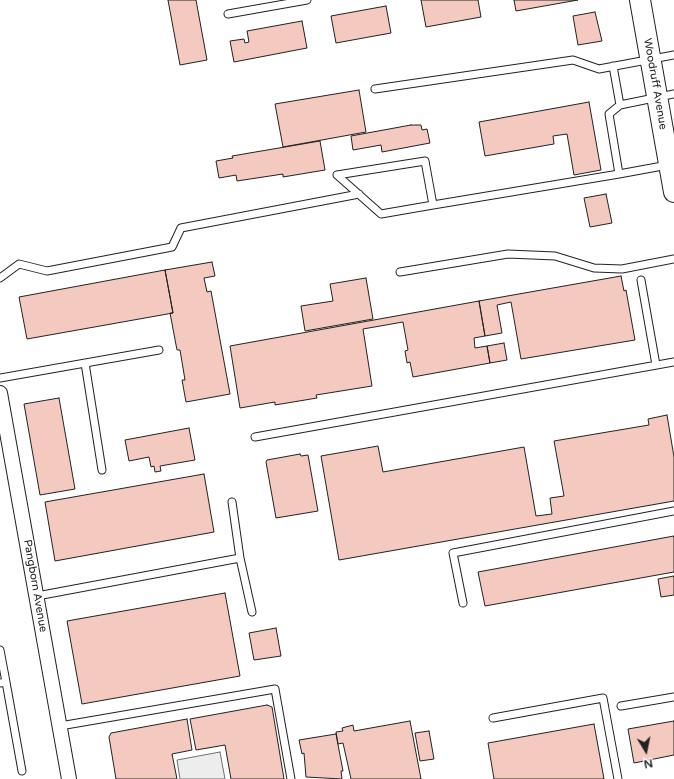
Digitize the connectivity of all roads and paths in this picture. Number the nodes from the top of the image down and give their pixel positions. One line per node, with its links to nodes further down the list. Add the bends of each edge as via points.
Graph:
1 (307, 0): 3 (lane)
2 (640, 0): 5 (main road, Woodruff Avenue)
3 (228, 14)
4 (674, 55): 5 (lane)
5 (651, 59): 6 (lane); 8 (main road, Woodruff Avenue)
6 (613, 66): 7 (lane, via 599,69 574,60); 9 (lane)
7 (375, 89)
8 (666, 96): 9 (lane); 10 (main road, Woodruff Avenue)
9 (620, 105): 11 (lane, via 608,114)
10 (669, 164): 11 (lane); 12 (main road, Woodruff Avenue)
11 (619, 174): 14 (lane)
12 (674, 192)
13 (359, 194): 14 (lane, via 381,214); 14 (lane, via 337,175 424,161); 17 (lane, via 181,228 172,247 47,271 19,264)
14 (434, 205)
15 (674, 259): 16 (lane, via 622,269 594,268 555,256 508,254)
16 (400, 272)
17 (0, 278)
18 (641, 280): 22 (lane)
19 (159, 350): 21 (lane)
20 (674, 362): 22 (lane)
21 (85, 363): 23 (lane); 26 (lane)
22 (656, 365): 25 (lane)
23 (0, 378)
24 (0, 393): 30 (street, Pangborn Avenue)
25 (255, 437)
26 (102, 470)
27 (232, 502): 29 (lane)
28 (674, 511): 31 (lane, via 453,553)
29 (240, 558): 30 (lane); 32 (lane)
30 (37, 596): 38 (street, Pangborn Avenue)
31 (463, 603)
32 (252, 612)
33 (0, 650): 34 (lane)
34 (3, 683): 39 (lane)
35 (674, 697): 36 (lane)
36 (621, 706)
37 (493, 718): 42 (lane, via 603,698)
38 (60, 726): 40 (street, Pangborn Avenue); 41 (lane, via 275,689)
39 (22, 771)
40 (69, 779)
41 (292, 779)
42 (618, 779)

